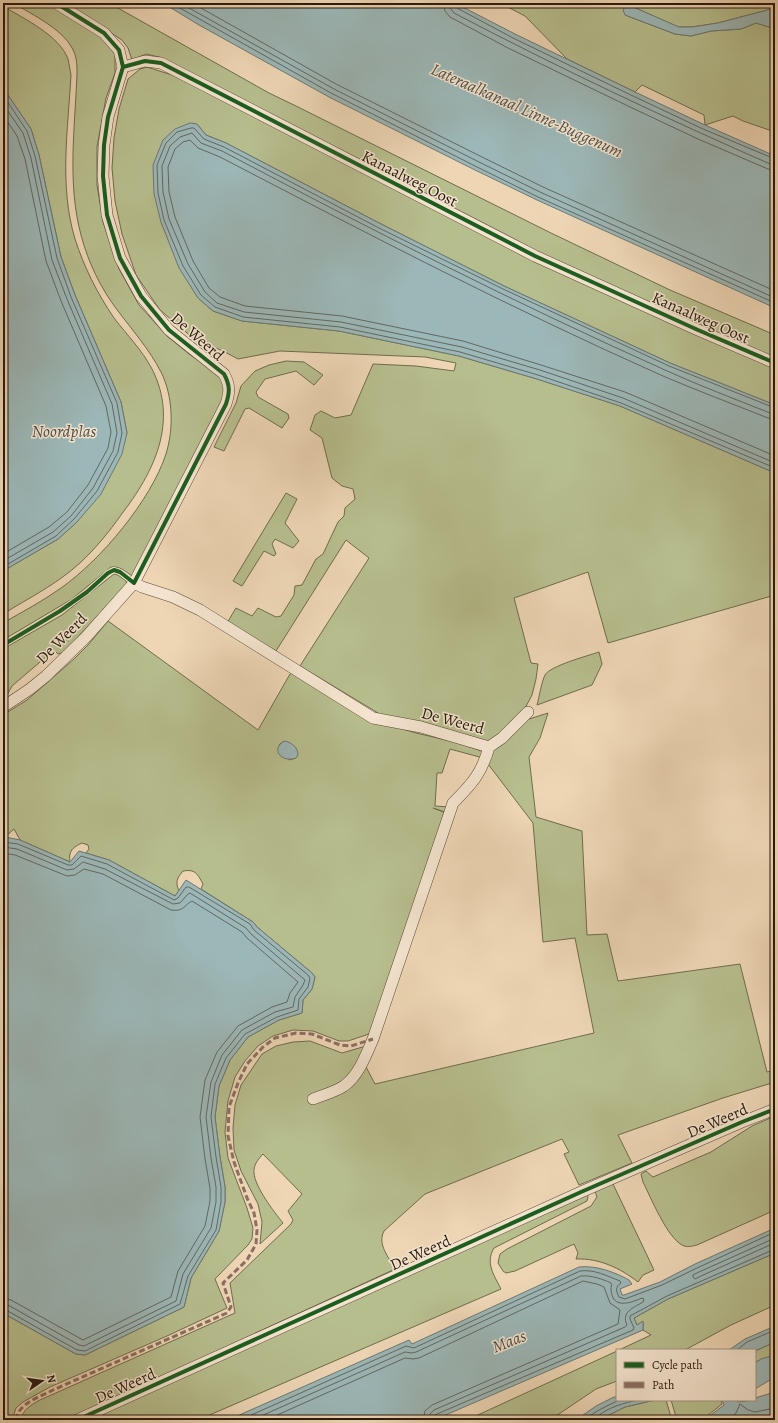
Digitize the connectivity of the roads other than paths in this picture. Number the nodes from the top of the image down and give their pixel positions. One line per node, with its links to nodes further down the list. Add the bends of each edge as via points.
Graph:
1 (56, 3): 2 (street, via 104,33 119,50)
2 (123, 67): 3 (street, Kanaalweg Oost, via 145,61 161,63 535,256); 4 (street, De Weerd, via 108,117 102,176 107,215 120,258 141,296 170,330 224,374 230,393)
3 (775, 363)
4 (134, 583): 5 (street, De Weerd, via 86,637 46,676); 7 (street, De Weerd, via 200,610 373,718 421,727)
5 (3, 707)
6 (528, 712): 7 (street)
7 (489, 747): 8 (street, De Weerd, via 484,764 469,787 453,803 363,1061 344,1085)
8 (313, 1099)
9 (775, 1109): 10 (street, De Weerd, via 581,1192)
10 (77, 1420)

